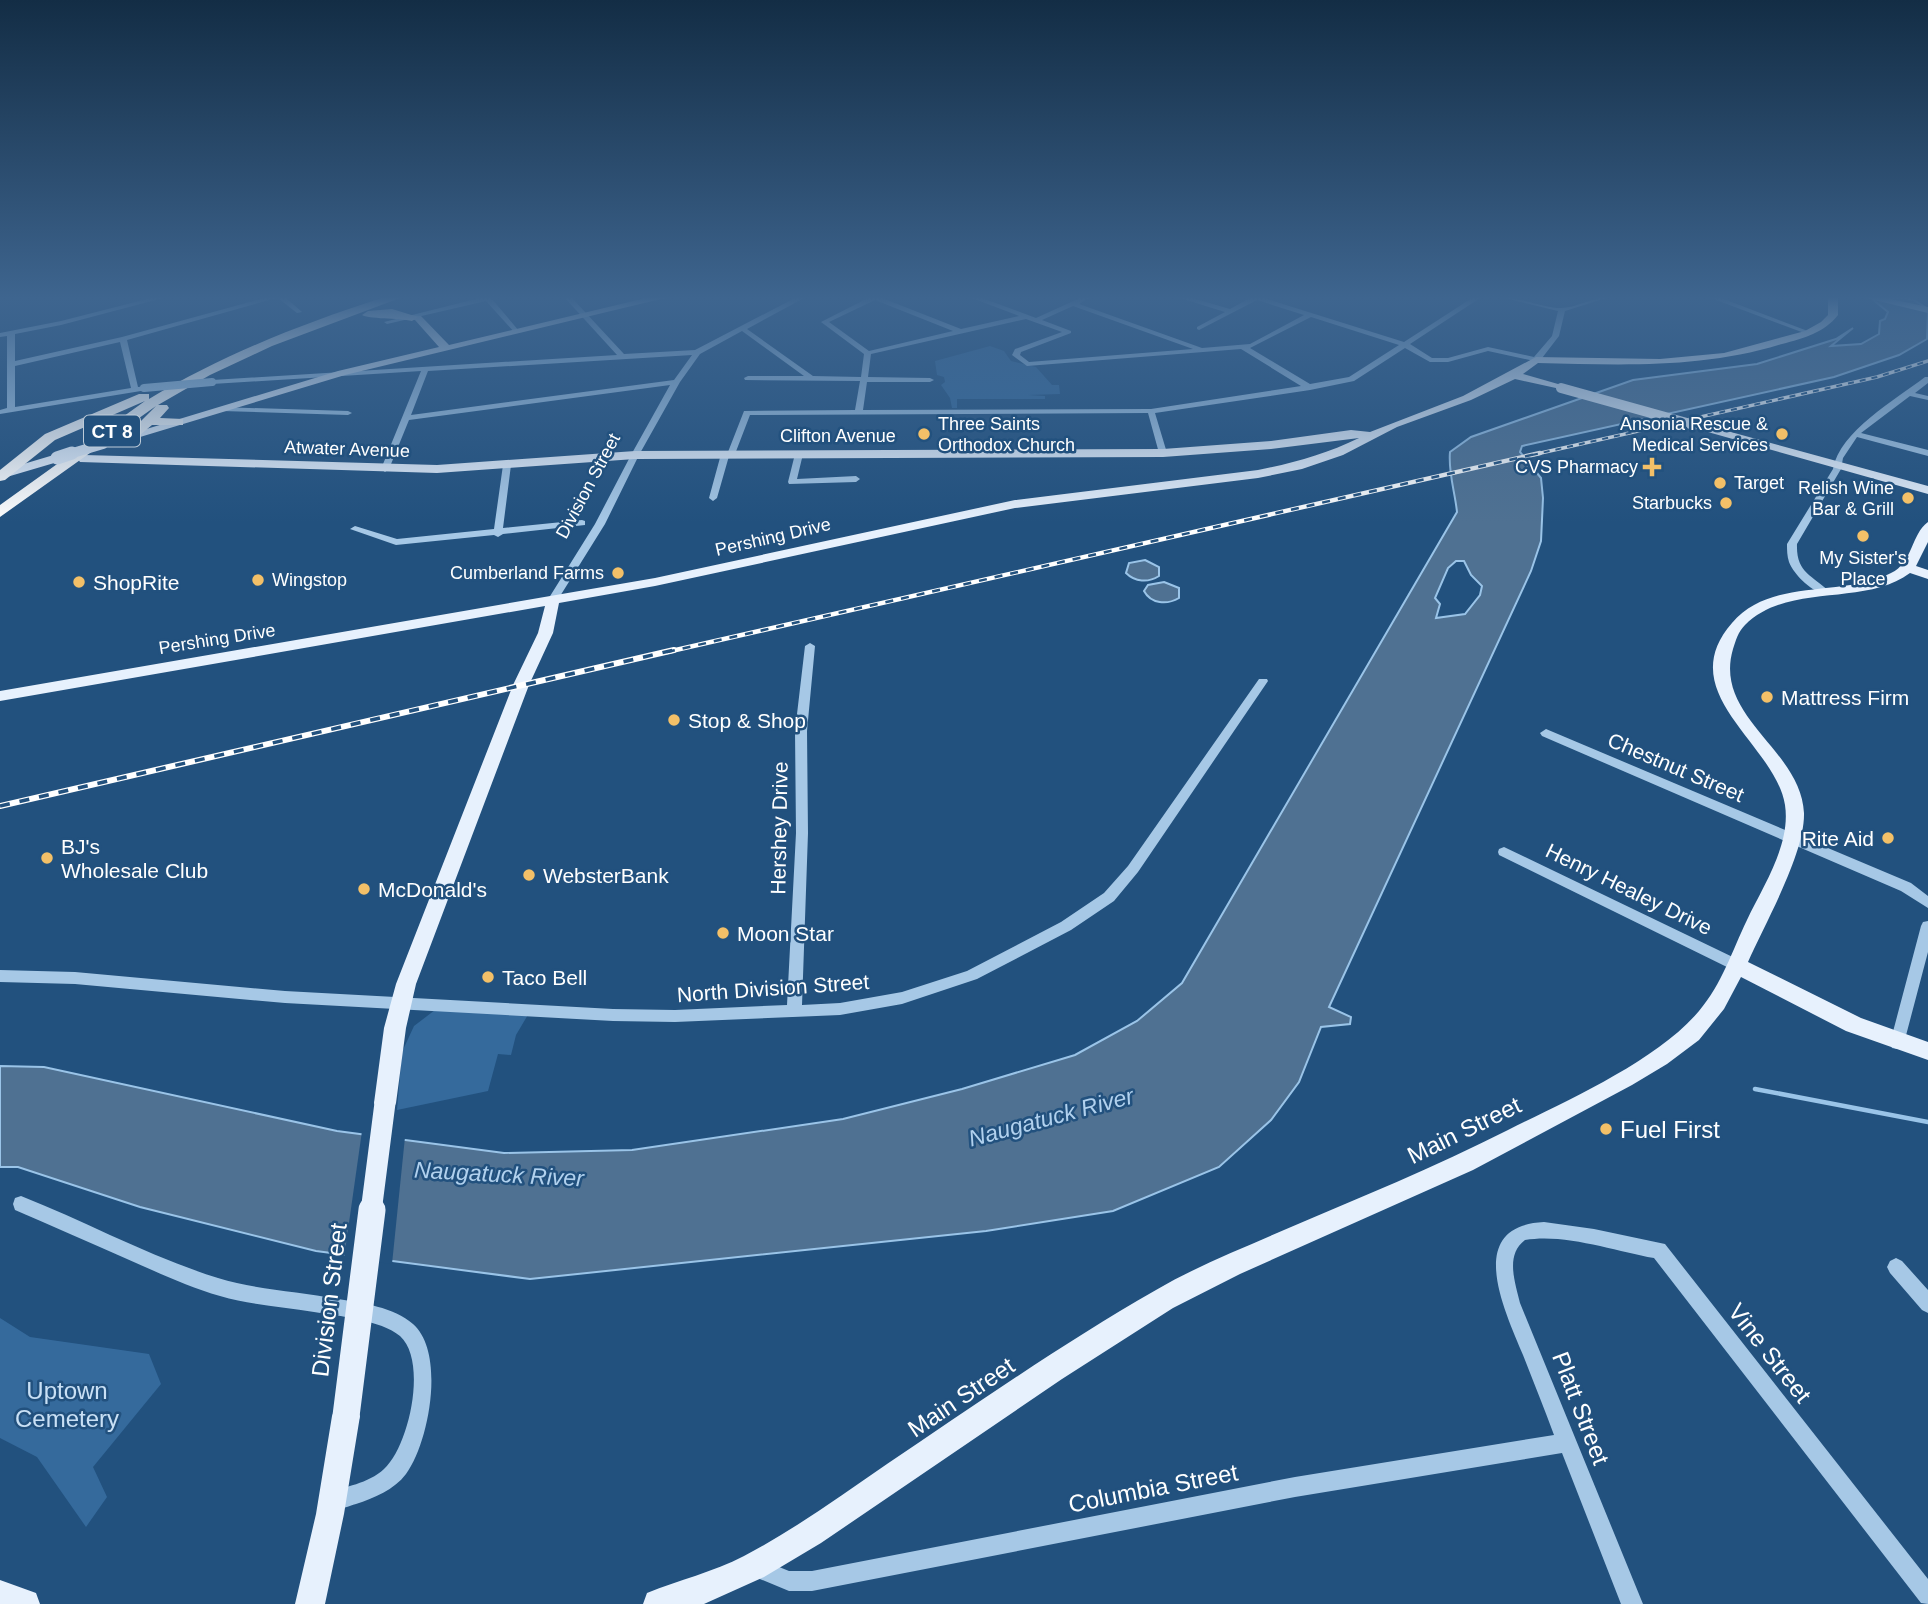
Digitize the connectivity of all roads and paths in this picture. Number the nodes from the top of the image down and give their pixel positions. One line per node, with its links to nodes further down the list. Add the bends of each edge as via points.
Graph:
1 (12, 373): 29 (street)
2 (134, 373): 24 (street)
3 (193, 373): 42 (highway)
4 (194, 373): 56 (highway, CT 8, via 132,408)
5 (208, 373): 57 (highway, CT 8, via 147,406)
6 (211, 373): 34 (highway)
7 (342, 373): 8 (street); 22 (street); 28 (main road)
8 (346, 373)
9 (424, 373): 35 (street)
10 (682, 373): 23 (street, Division Street)
11 (804, 373): 17 (street)
12 (864, 373): 18 (street)
13 (1285, 373): 25 (street)
14 (1360, 373): 25 (street)
15 (1517, 373): 16 (main road, Pershing Drive)
16 (1514, 375): 40 (main road, Pershing Drive); 50 (main road, bridge)
17 (810, 377): 18 (street); 19 (street)
18 (863, 377): 21 (street); 33 (street)
19 (748, 378)
20 (1928, 379): 26 (street)
21 (930, 380)
22 (212, 382): 24 (street, bridge)
23 (676, 382): 35 (street); 47 (street, Division Street)
24 (139, 388): 29 (street)
25 (1310, 388): 30 (street)
26 (1910, 394): 27 (street); 37 (street)
27 (1928, 398)
28 (222, 409): 32 (street); 36 (main road)
29 (11, 410): 31 (street)
30 (1151, 411): 33 (street); 43 (street)
31 (0, 412)
32 (348, 412)
33 (859, 412): 45 (street, via 747,413)
34 (153, 416): 36 (highway, via 155,422); 38 (highway)
35 (407, 418): 51 (street)
36 (178, 422): 38 (main road)
37 (1855, 434): 44 (street); 50 (street)
38 (129, 436): 48 (main road, bridge)
39 (1334, 436): 40 (main road, Clifton Avenue); 41 (main road, Clifton Avenue); 43 (main road, Clifton Avenue)
40 (1372, 436): 41 (main road, Pershing Drive)
41 (1359, 443): 65 (main road, Pershing Drive, via 1298,466 1258,474 1008,506)
42 (30, 451): 48 (highway, via 29,459); 52 (highway)
43 (1163, 453): 46 (main road, Clifton Avenue)
44 (1928, 453)
45 (728, 454): 46 (main road, Clifton Avenue); 47 (main road, Clifton Avenue); 55 (street)
46 (799, 454): 53 (street, via 792,482)
47 (635, 455): 49 (main road, Atwater Avenue); 65 (street, Division Street, via 600,524)
48 (50, 461): 51 (main road, Atwater Avenue, bridge); 52 (main road)
49 (507, 465): 51 (main road, Atwater Avenue); 61 (street)
50 (1838, 465): 54 (main road); 64 (street, via 1792,544 1790,558 1797,571)
51 (385, 468)
52 (1, 475)
53 (856, 479)
54 (1928, 490)
55 (712, 498)
56 (0, 503)
57 (0, 512)
58 (582, 523): 61 (street)
59 (1928, 526): 62 (main road)
60 (355, 529): 61 (street, via 396,542)
61 (498, 534)
62 (1908, 568): 63 (main road); 64 (main road, Main Street, via 1883,581)
63 (1928, 575)
64 (1825, 592): 70 (main road, Main Street, via 1759,606 1730,634 1720,663 1727,698 1788,787 1795,812)
65 (552, 600): 68 (main road, Pershing Drive); 76 (main road, Division Street, via 551,615)
66 (810, 646): 77 (street, Hershey Drive, via 801,731 802,833)
67 (1263, 681): 77 (street, North Division Street, via 1109,897 1066,926 972,975 902,998)
68 (0, 696)
69 (1546, 733): 70 (street, Chestnut Street)
70 (1791, 838): 72 (street, Chestnut Street, via 1906,887); 74 (main road, Main Street)
71 (1504, 852): 74 (street, Henry Healey Drive)
72 (1928, 903)
73 (1928, 926): 78 (street)
74 (1736, 965): 78 (main road); 86 (main road, Main Street, via 1716,1004 1691,1035 1655,1061 1497,1148 1219,1271 1151,1307)
75 (0, 976): 76 (street)
76 (401, 1002): 77 (street, North Division Street, via 614,1015); 85 (main road, Division Street, bridge)
77 (794, 1012)
78 (1897, 1043): 79 (main road)
79 (1928, 1051)
80 (21, 1204): 85 (street, via 182,1274 244,1293 386,1318 407,1330 419,1354 421,1383 417,1423 407,1452 379,1487)
81 (1522, 1233): 84 (street, Platt Street, via 1508,1247 1504,1274); 88 (street, Vine Street, via 1543,1231 1659,1250)
82 (1896, 1267): 83 (street)
83 (1928, 1304)
84 (1565, 1443): 86 (street, Columbia Street, via 1295,1487 812,1581 789,1581); 92 (street, Platt Street)
85 (333, 1501): 90 (main road, Division Street)
86 (755, 1567): 91 (main road, Main Street, via 719,1585)
87 (0, 1595): 89 (main road)
88 (1928, 1596)
89 (25, 1604)
90 (310, 1604)
91 (658, 1604)
92 (1632, 1604)

